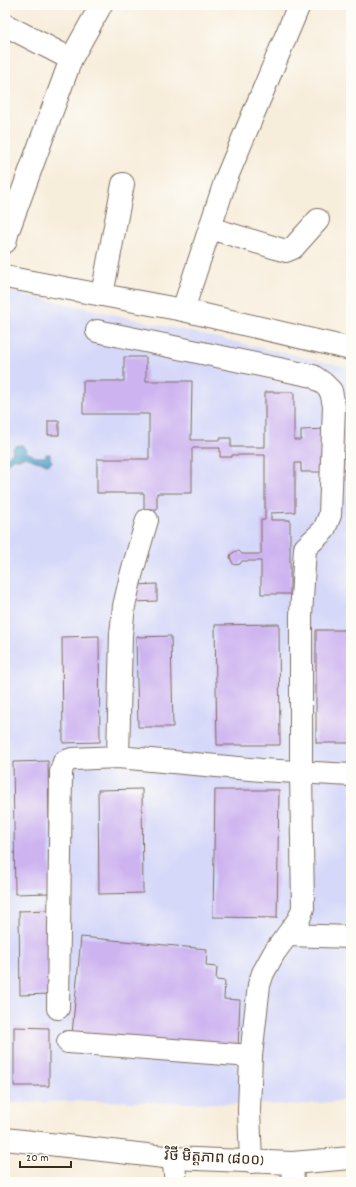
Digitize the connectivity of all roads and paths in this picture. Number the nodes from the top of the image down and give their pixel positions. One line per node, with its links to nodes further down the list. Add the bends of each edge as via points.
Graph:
1 (101, 5): 4 (street)
2 (293, 7): 7 (street, via 226,179)
3 (5, 25): 4 (street)
4 (71, 59): 8 (street)
5 (123, 184): 10 (street)
6 (318, 220): 7 (street, via 293,248 286,251)
7 (210, 228): 11 (street)
8 (5, 242)
9 (5, 277): 10 (street)
10 (102, 295): 11 (street)
11 (183, 310): 13 (street)
12 (97, 331): 16 (street, via 313,376 331,391 334,406 330,516 324,530 305,548 301,615)
13 (351, 349)
14 (147, 520): 15 (street, via 132,572 121,627)
15 (118, 757): 16 (street); 20 (street, via 72,759 64,762 61,772)
16 (301, 772): 17 (street); 18 (street, via 303,908)
17 (351, 775)
18 (288, 935): 19 (street); 22 (street, via 274,953 259,985)
19 (351, 937)
20 (58, 1008)
21 (68, 1042): 22 (street)
22 (251, 1056): 26 (street)
23 (5, 1139): 24 (street, វិថី មិត្តភាព (៨០០))
24 (173, 1158): 26 (street, វិថី មិត្តភាព (៨០០)); 28 (street)
25 (351, 1158): 27 (street, វិថី មិត្តភាព (៨០០))
26 (251, 1162): 27 (street, វិថី មិត្តភាព (៨០០))
27 (293, 1172)
28 (176, 1182)

